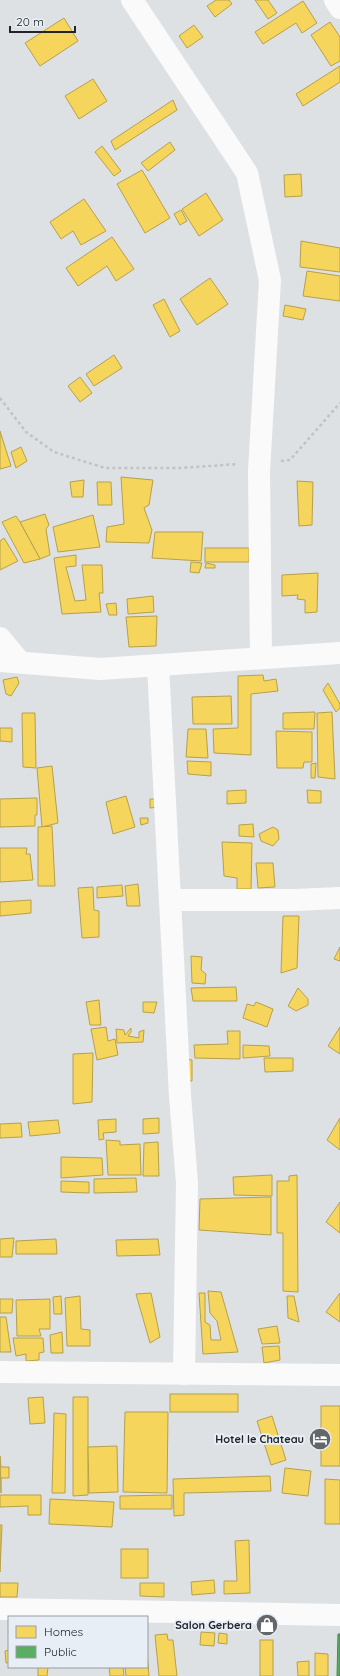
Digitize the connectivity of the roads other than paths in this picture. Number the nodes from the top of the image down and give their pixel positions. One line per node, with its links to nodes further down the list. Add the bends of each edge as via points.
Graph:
1 (132, 0): 6 (street, via 247,173 270,280 259,462)
2 (335, 0): 3 (street)
3 (340, 8)
4 (0, 638): 7 (street)
5 (340, 653): 6 (street)
6 (261, 658): 8 (street)
7 (10, 661): 8 (street, via 100,669)
8 (158, 665): 10 (street)
9 (340, 898): 10 (street)
10 (170, 900): 12 (street, via 187,1183)
11 (0, 1372): 12 (street)
12 (184, 1374): 13 (street)
13 (340, 1375)
14 (0, 1609): 15 (street)
15 (340, 1615)

